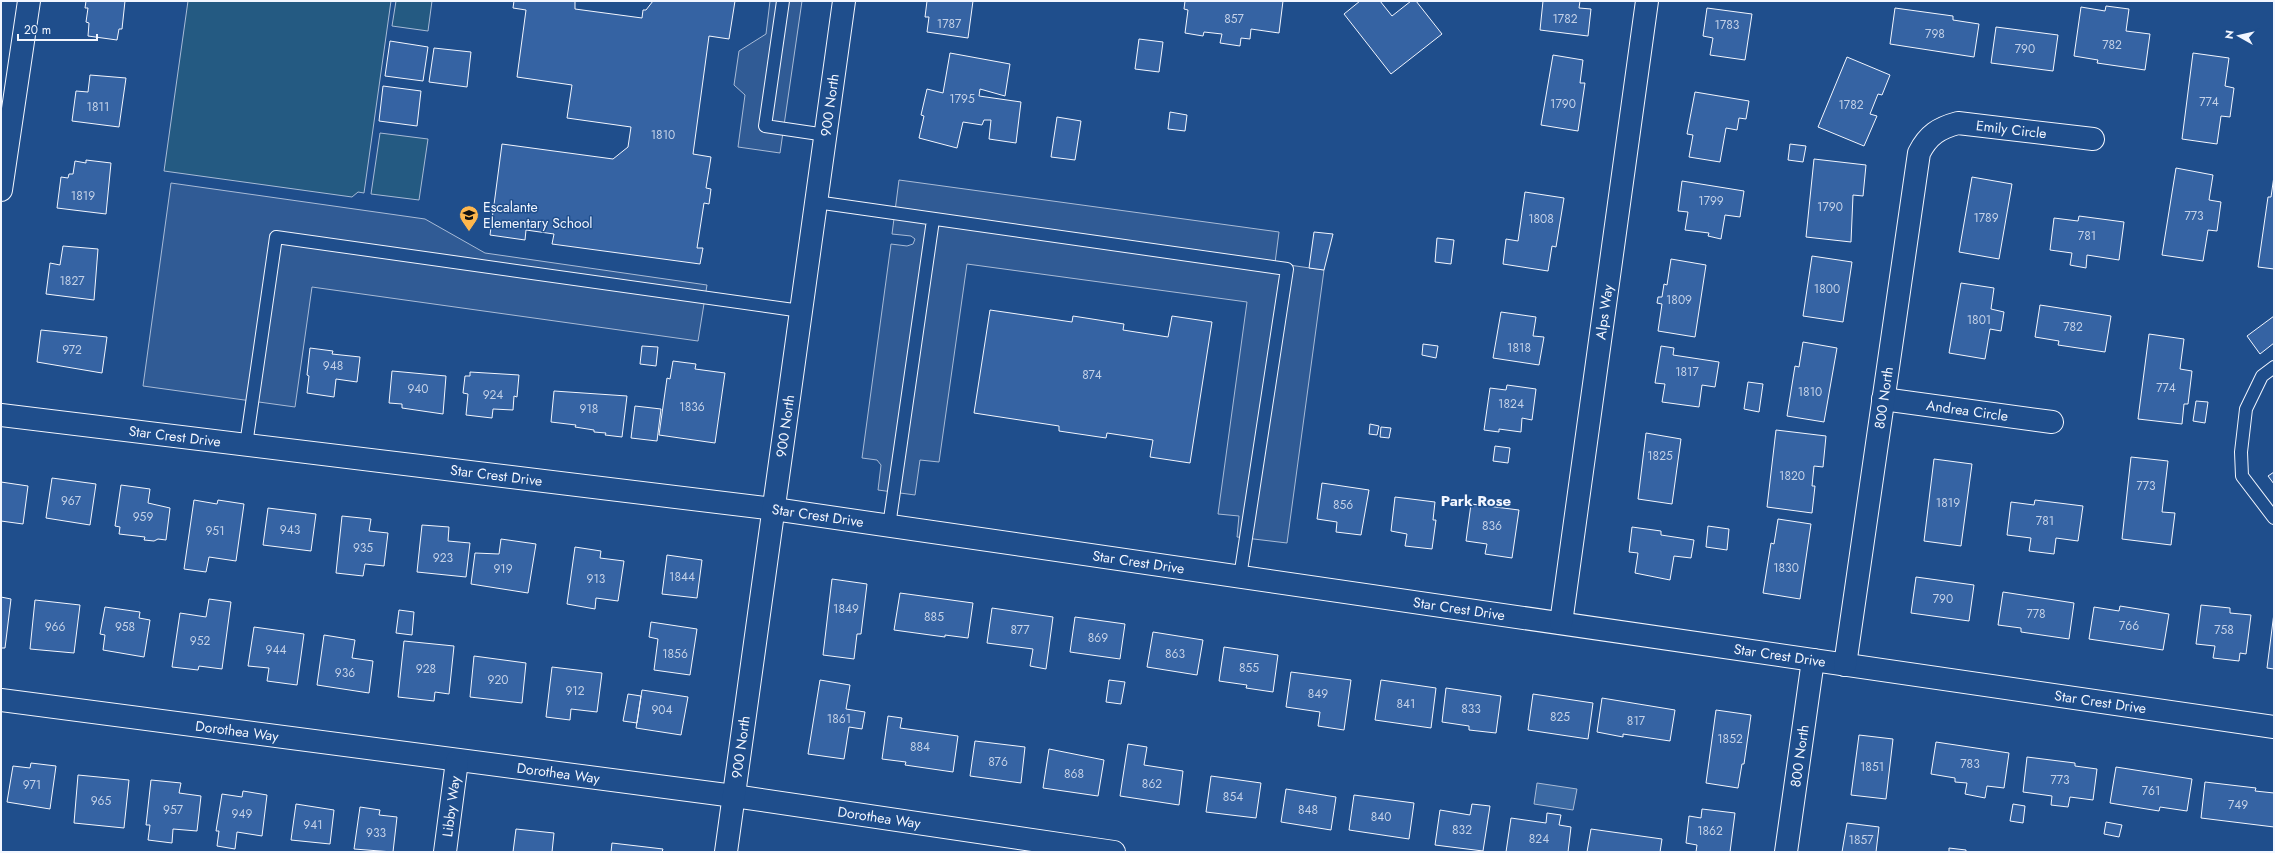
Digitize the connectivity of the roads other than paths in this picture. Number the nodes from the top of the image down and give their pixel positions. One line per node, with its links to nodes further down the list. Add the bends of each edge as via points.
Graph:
1 (29, 1): 8 (street)
2 (783, 1): 5 (lane, via 765,126)
3 (844, 1): 5 (street, 900 North)
4 (1647, 1): 21 (street, Alps Way)
5 (826, 135): 9 (street, 900 North)
6 (1931, 135): 7 (street, Emily Circle, via 1943,127 1965,123); 13 (street, 800 North, via 1924,143 1916,164)
7 (2093, 139)
8 (1, 190)
9 (816, 202): 10 (lane); 11 (street, 900 North)
10 (933, 220): 19 (lane); 20 (lane, via 1287,269)
11 (801, 311): 16 (lane, via 276,237); 17 (street, 900 North)
12 (2274, 367): 18 (lane, via 2262,376 2246,409 2241,452 2242,476)
13 (1883, 398): 15 (street, Andrea Circle); 23 (street, 800 North)
14 (1, 415): 16 (street, Star Crest Drive)
15 (2052, 422)
16 (246, 445): 17 (street, Star Crest Drive)
17 (774, 509): 19 (street, Star Crest Drive); 27 (street, 900 North)
18 (2274, 518)
19 (889, 526): 20 (street, Star Crest Drive)
20 (1240, 577): 21 (street, Star Crest Drive)
21 (1561, 623): 22 (street, Star Crest Drive)
22 (1813, 660): 23 (street, Star Crest Drive); 31 (street, 800 North)
23 (1845, 665): 25 (street, Star Crest Drive)
24 (1, 700): 26 (street, Dorothea Way)
25 (2274, 727)
26 (457, 761): 27 (street, Dorothea Way); 28 (street, Libby Way)
27 (734, 796): 29 (street, 900 North); 30 (street, Dorothea Way)
28 (445, 852)
29 (726, 852)
30 (1114, 852)
31 (1786, 852)

